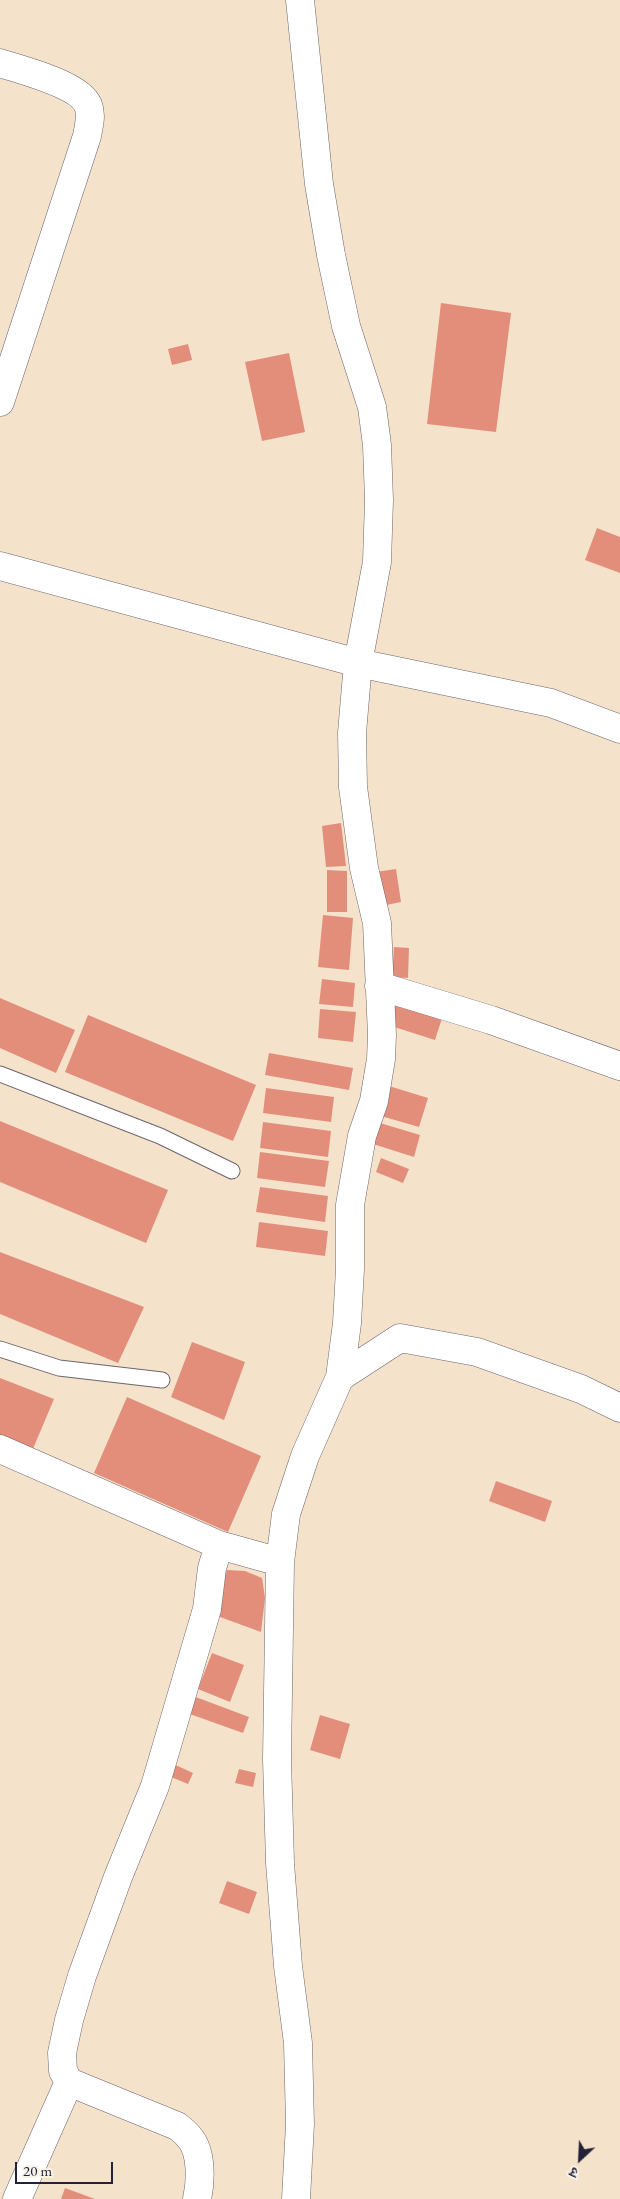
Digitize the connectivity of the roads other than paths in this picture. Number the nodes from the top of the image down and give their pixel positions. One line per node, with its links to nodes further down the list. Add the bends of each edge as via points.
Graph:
1 (300, 0): 5 (street, via 319,184 331,255 346,326 372,407 377,445 377,562)
2 (0, 63): 3 (street, via 70,88 88,104 90,117 87,136)
3 (0, 402)
4 (0, 566): 5 (street)
5 (358, 663): 6 (street, via 551,703); 7 (street, via 352,733 353,787 364,868 377,923)
6 (620, 729)
7 (379, 986): 8 (street, via 491,1020); 12 (street, via 381,1059 374,1101 362,1136 350,1205 347,1323)
8 (620, 1066)
9 (0, 1074): 10 (lane, via 160,1136)
10 (232, 1171)
11 (0, 1349): 13 (lane, via 59,1368)
12 (340, 1377): 14 (street, via 400,1338 476,1352 581,1389); 17 (street, via 305,1456 286,1514)
13 (162, 1380)
14 (620, 1408)
15 (0, 1449): 16 (street)
16 (219, 1545): 17 (street); 18 (street, via 204,1618 155,1786 118,1877 69,2020 62,2053 63,2071)
17 (280, 1562): 21 (street, via 280,1862 298,2043 300,2124)
18 (69, 2082): 19 (street); 20 (street, via 177,2126 190,2138 198,2154)
19 (17, 2199)
20 (197, 2199)
21 (296, 2199)

